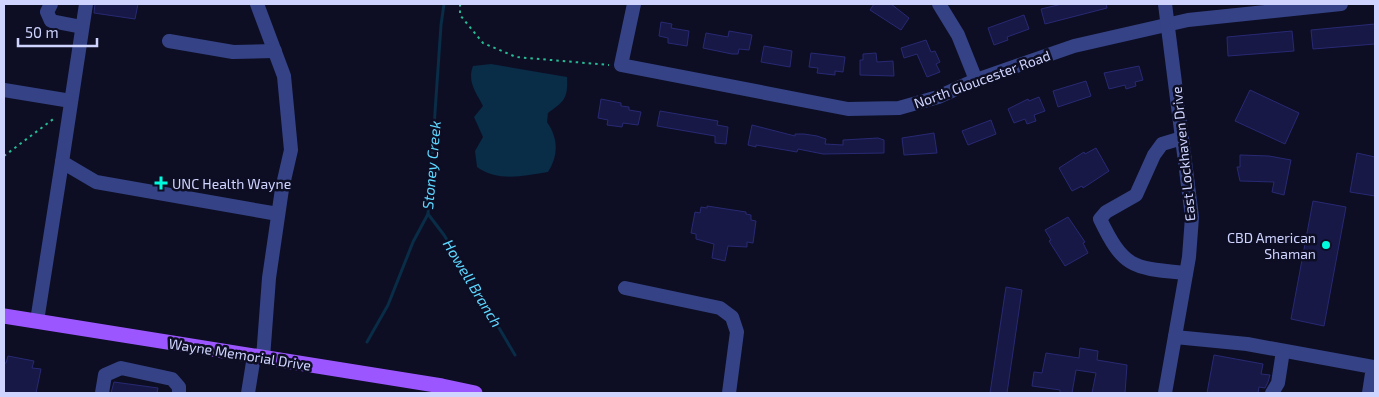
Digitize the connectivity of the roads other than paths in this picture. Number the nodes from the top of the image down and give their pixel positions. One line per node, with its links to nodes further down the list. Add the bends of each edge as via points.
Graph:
1 (51, 4): 10 (street, via 46,12 52,21)
2 (86, 4): 10 (street)
3 (257, 4): 12 (street)
4 (634, 4): 13 (street, North Gloucester Road, via 621,65 848,109 898,108 938,97)
5 (939, 4): 13 (street, via 958,35)
6 (1165, 4): 9 (street, East Lockhaven Drive)
7 (1341, 4): 8 (street, North Gloucester Road)
8 (1238, 9): 9 (street, North Gloucester Road)
9 (1169, 26): 13 (street, North Gloucester Road, via 1074,46); 16 (street, East Lockhaven Drive)
10 (82, 27): 15 (street)
11 (169, 41): 12 (street, via 233,52)
12 (275, 51): 18 (street, via 284,76 291,150)
13 (976, 80)
14 (4, 90): 15 (street)
15 (70, 106): 17 (street)
16 (1182, 138): 19 (street, East Lockhaven Drive, via 1192,217); 19 (street, via 1162,144 1136,195 1100,219 1118,253 1128,262 1146,269)
17 (62, 162): 18 (street, via 96,182); 22 (street)
18 (278, 214): 25 (street)
19 (1186, 274): 23 (street, East Lockhaven Drive)
20 (625, 288): 31 (street, via 720,308 732,318 737,332)
21 (4, 316): 22 (main road, Wayne Memorial Drive)
22 (37, 321): 25 (main road, Wayne Memorial Drive)
23 (1175, 337): 24 (street); 32 (street, East Lockhaven Drive)
24 (1283, 351): 26 (street); 33 (street, via 1278,383)
25 (258, 357): 29 (street); 30 (main road, Wayne Memorial Drive)
26 (1374, 367): 34 (street)
27 (102, 393): 28 (street, via 105,375 121,368 172,379 179,387)
28 (179, 393)
29 (248, 393)
30 (475, 393)
31 (729, 393)
32 (1165, 393)
33 (1272, 393)
34 (1369, 393)

